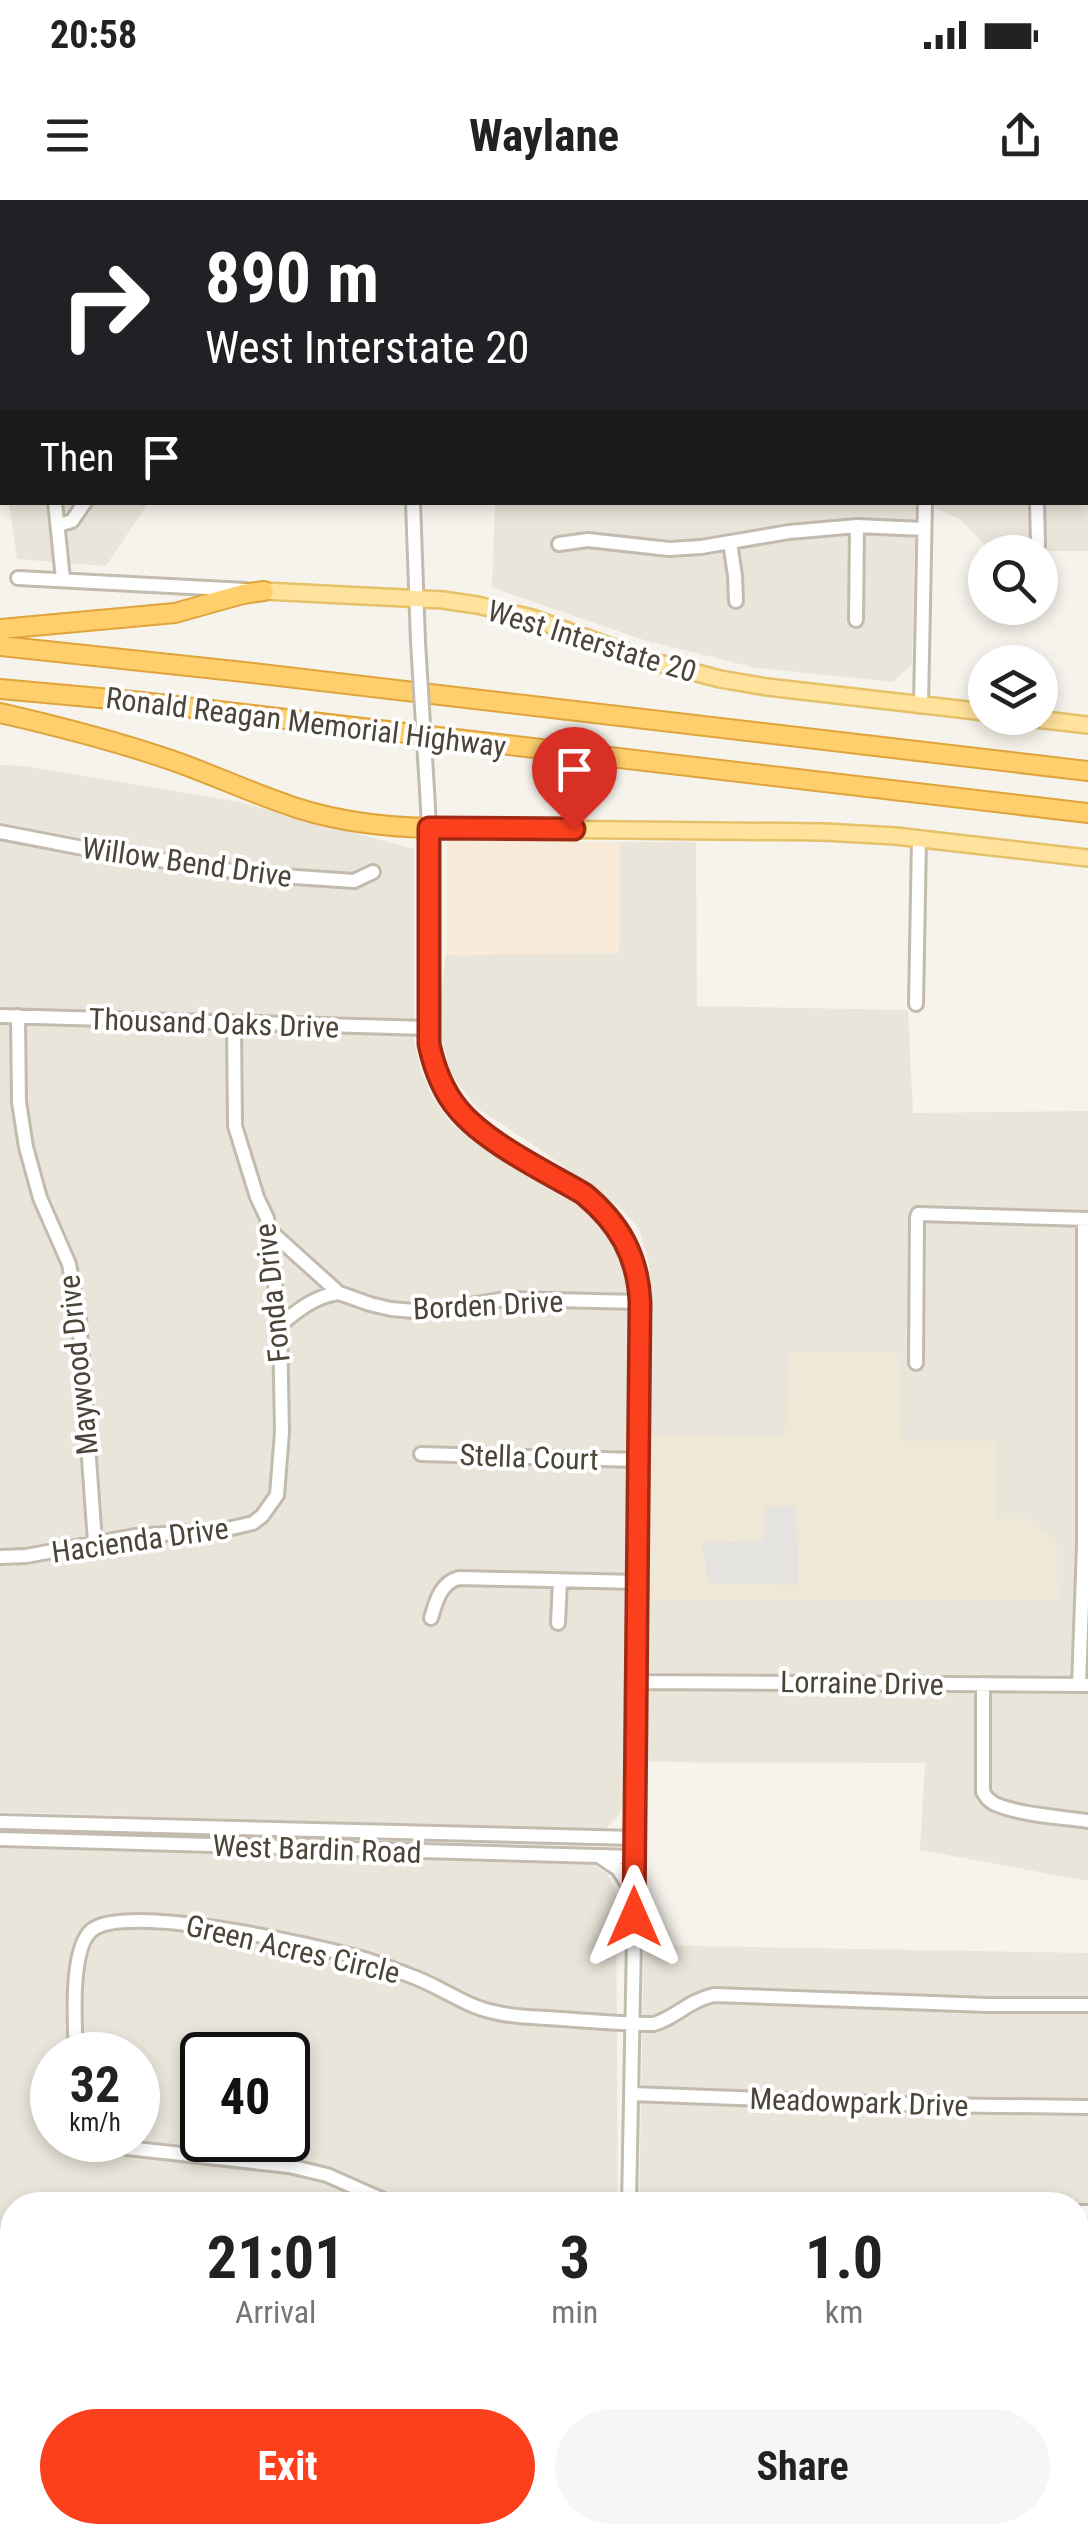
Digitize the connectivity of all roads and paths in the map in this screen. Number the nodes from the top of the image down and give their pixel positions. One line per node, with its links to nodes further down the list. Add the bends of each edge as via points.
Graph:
1 (55, 505): 6 (street)
2 (83, 505): 6 (street, via 72,521)
3 (413, 505): 15 (street)
4 (925, 505): 8 (street)
5 (1037, 505): 9 (street)
6 (58, 525): 13 (street)
7 (857, 526): 8 (street); 10 (street); 17 (street)
8 (924, 529): 21 (street)
9 (1038, 535)
10 (730, 542): 11 (street, via 669,549 588,540); 16 (street)
11 (559, 544)
12 (18, 578): 13 (street, West Interstate 20)
13 (63, 579): 14 (street, West Interstate 20)
14 (264, 591): 15 (main road, West Interstate 20); 18 (highway, via 175,613)
15 (416, 600): 21 (main road, West Interstate 20, via 507,611 720,680); 28 (street, bridge)
16 (736, 601)
17 (856, 620)
18 (0, 628)
19 (0, 646): 26 (highway, Ronald Reagan Memorial Highway)
20 (0, 689): 27 (highway, Ronald Reagan Memorial Highway)
21 (920, 706): 22 (main road, West Interstate 20)
22 (968, 710)
23 (0, 713): 28 (highway, via 171,760 332,818)
24 (1058, 722): 25 (main road)
25 (1088, 725)
26 (1088, 770)
27 (1088, 814)
28 (429, 828): 30 (main road); 37 (street)
29 (0, 832): 32 (street, Willow Bend Drive, via 252,874 354,881)
30 (919, 839): 31 (main road); 33 (street)
31 (1088, 858)
32 (373, 872)
33 (916, 1004)
34 (0, 1016): 35 (street, Thousand Oaks Drive)
35 (18, 1016): 36 (street, Thousand Oaks Drive); 47 (street, Maywood Drive, via 18,1102 26,1147 69,1264 79,1318)
36 (234, 1024): 37 (street, Thousand Oaks Drive); 39 (street, Fonda Drive, via 235,1126)
37 (428, 1028): 41 (street, via 436,1069 457,1109 498,1143 584,1194 611,1220 633,1258)
38 (1086, 1219): 43 (street, via 917,1215); 55 (street)
39 (268, 1229): 40 (street, Borden Drive); 42 (street, Fonda Drive)
40 (339, 1293): 41 (street, Borden Drive, via 415,1311 505,1299); 42 (street, via 304,1306)
41 (640, 1302): 45 (street)
42 (280, 1325): 46 (street, Fonda Drive, via 280,1479)
43 (916, 1362)
44 (421, 1454): 45 (street, Stella Court)
45 (638, 1460): 50 (street)
46 (271, 1504): 47 (street, Hacienda Drive, via 253,1523 223,1530)
47 (94, 1542): 48 (street, Hacienda Drive)
48 (0, 1557)
49 (560, 1581): 50 (street); 51 (street, via 452,1580); 52 (street)
50 (637, 1582): 53 (street)
51 (432, 1618)
52 (558, 1624)
53 (636, 1682): 54 (street, Lorraine Drive); 56 (street)
54 (983, 1684): 55 (street, Lorraine Drive); 57 (street, via 987,1798)
55 (1084, 1685)
56 (634, 1805): 59 (street, via 624,1826); 60 (street)
57 (1088, 1821)
58 (0, 1822): 59 (street, West Bardin Road)
59 (609, 1837): 60 (street, West Bardin Road)
60 (634, 1838): 63 (street)
61 (0, 1839): 62 (street, West Bardin Road)
62 (598, 1856): 63 (street, West Bardin Road); 64 (street, via 618,1869)
63 (634, 1856): 64 (street)
64 (634, 1896): 66 (street)
65 (1088, 2004): 66 (street, Green Acres Circle, via 714,1995 695,1999 669,2019)
66 (632, 2024): 67 (street, Green Acres Circle, via 507,2015 363,1959 193,1924 136,1920 89,1932); 68 (street)
67 (75, 2032)
68 (630, 2094): 69 (street, Meadowpark Drive); 72 (street)
69 (1088, 2107)
70 (160, 2152): 71 (street, via 289,2166)
71 (366, 2192)
72 (629, 2192)

